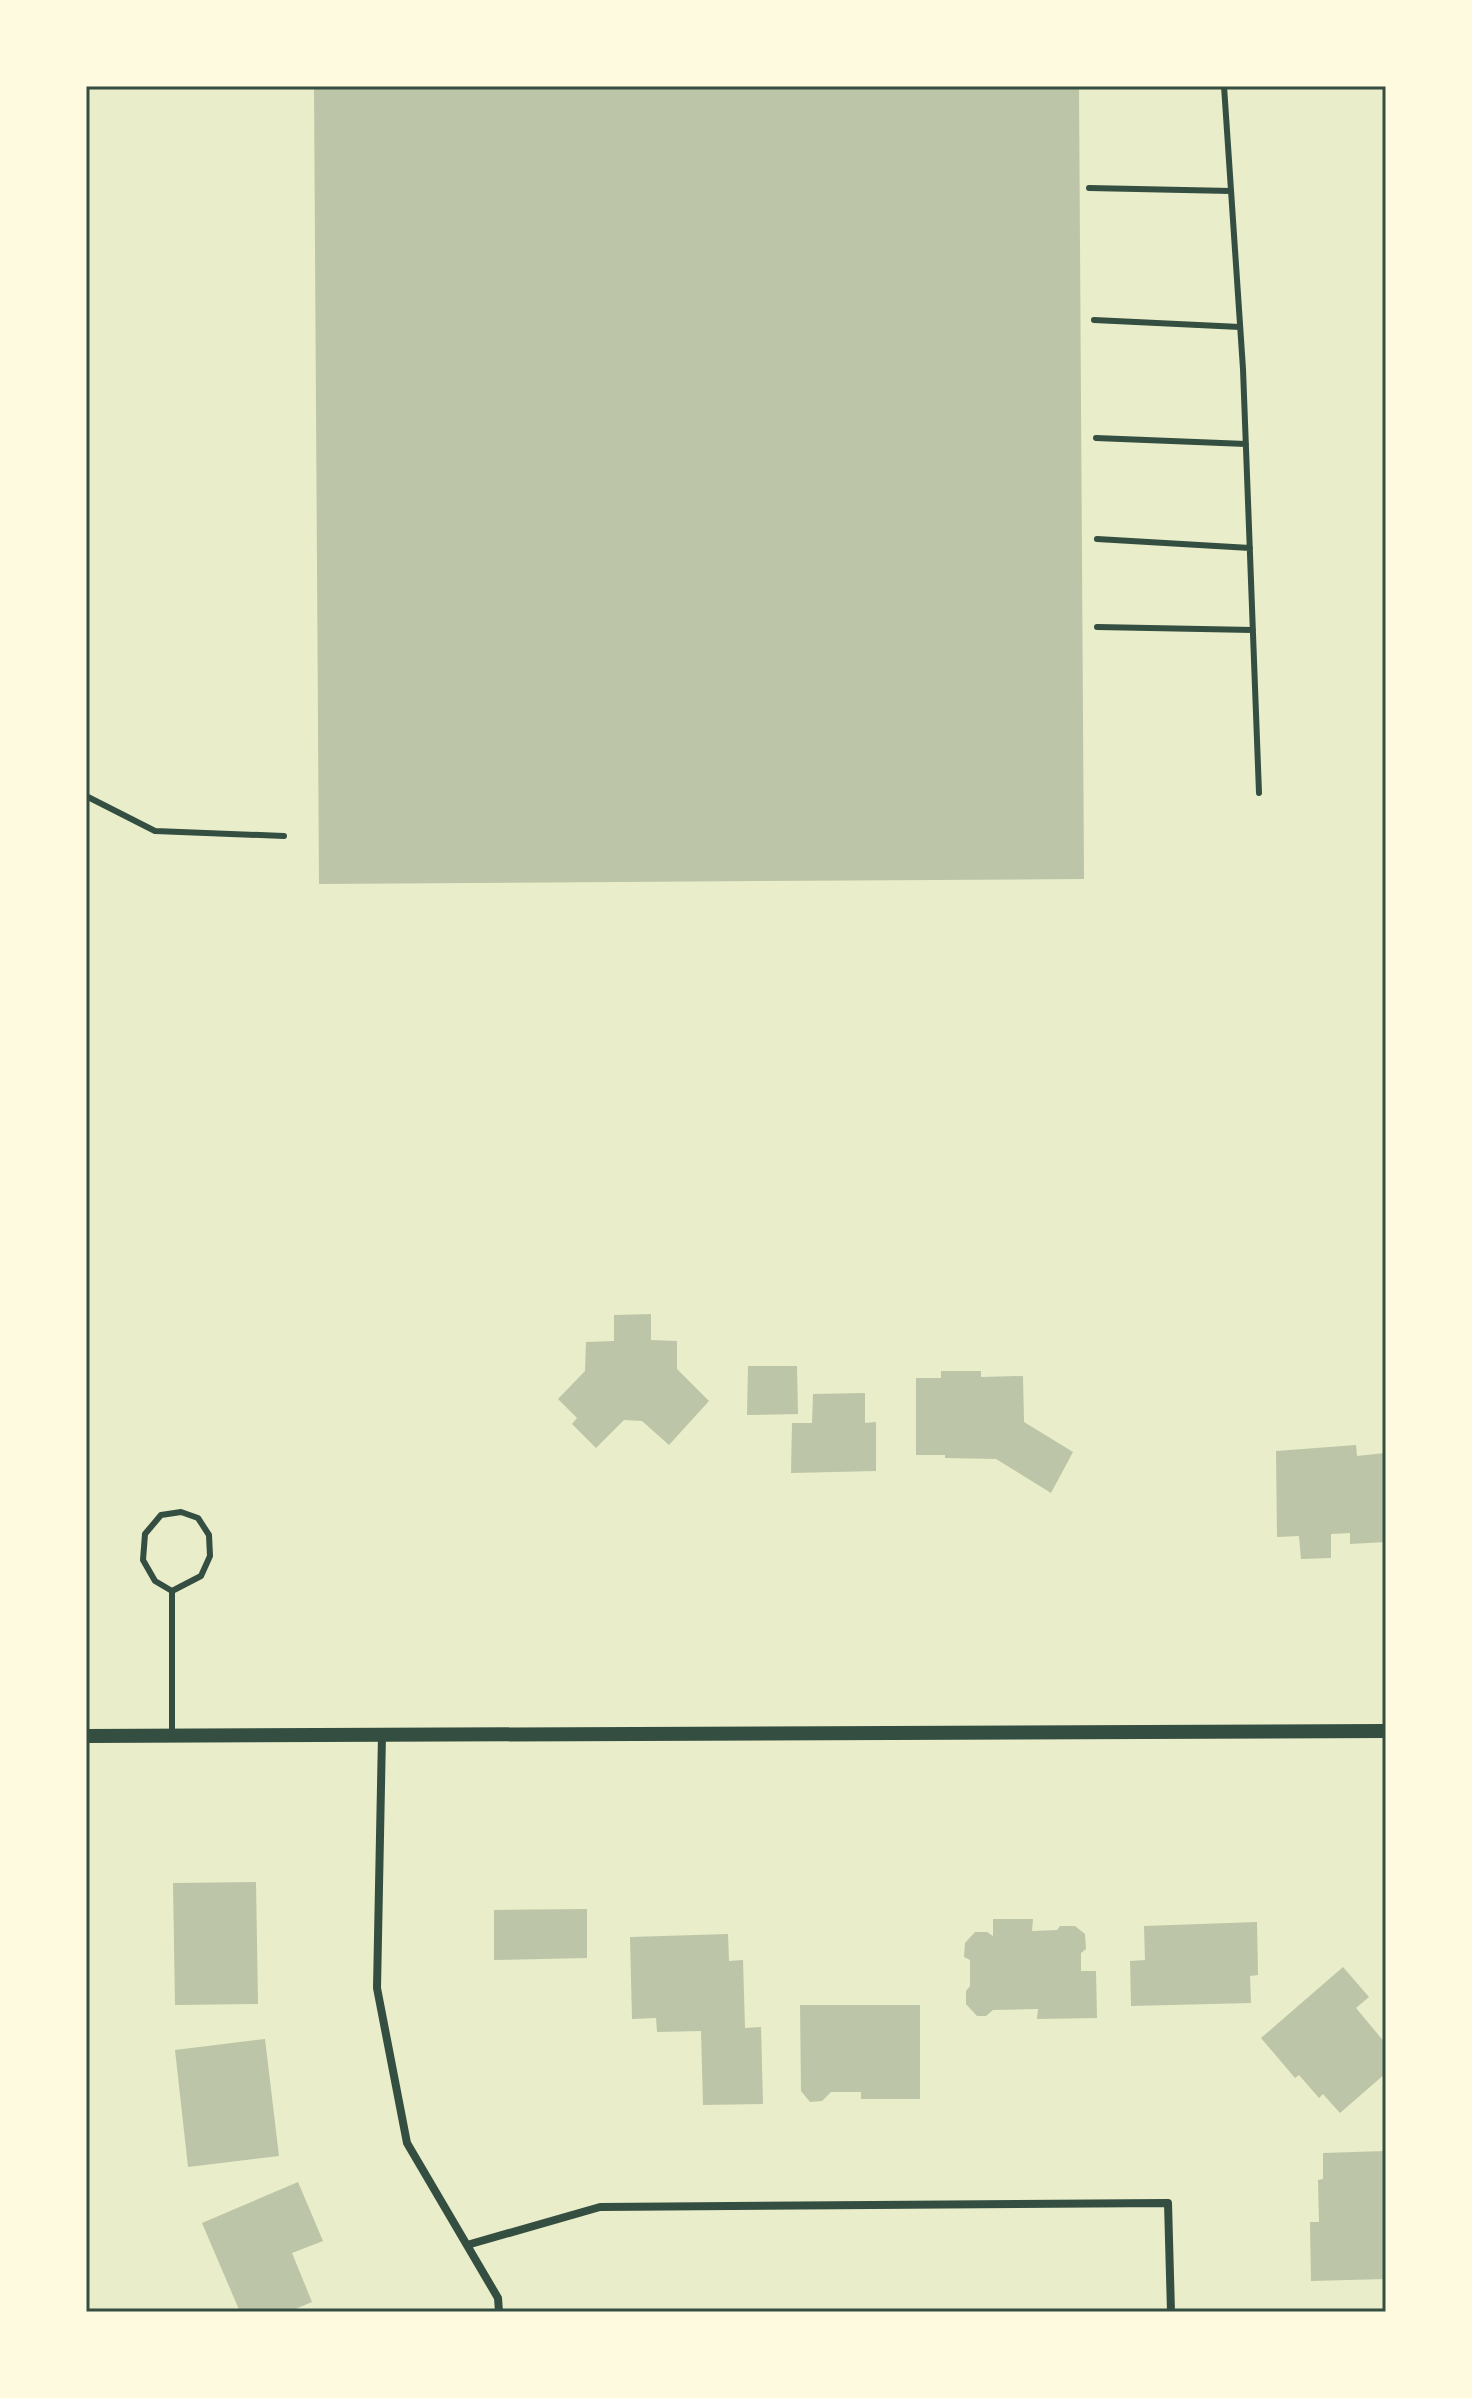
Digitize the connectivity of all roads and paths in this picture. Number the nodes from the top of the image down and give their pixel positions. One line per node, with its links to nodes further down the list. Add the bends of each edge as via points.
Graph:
1 (1224, 86): 3 (lane)
2 (1089, 188): 3 (lane)
3 (1231, 191): 5 (lane)
4 (1094, 320): 5 (lane)
5 (1240, 327): 7 (lane)
6 (1096, 438): 7 (lane)
7 (1246, 444): 9 (lane)
8 (1097, 539): 9 (lane)
9 (1250, 548): 11 (lane)
10 (1097, 627): 11 (lane)
11 (1253, 630): 12 (lane)
12 (1259, 793)
13 (86, 796): 14 (lane, via 155,831)
14 (284, 836)
15 (172, 1591): 15 (lane, via 155,1581 143,1560 145,1534 161,1515 181,1512 198,1518 209,1535 210,1556 201,1576); 19 (lane)
16 (1386, 1731): 17 (street)
17 (382, 1735): 19 (street); 20 (street, via 377,1988 407,2143)
18 (86, 1736): 19 (street)
19 (172, 1736)
20 (467, 2245): 21 (street, via 498,2298); 22 (street, via 600,2207 1168,2203)
21 (499, 2312)
22 (1171, 2312)

